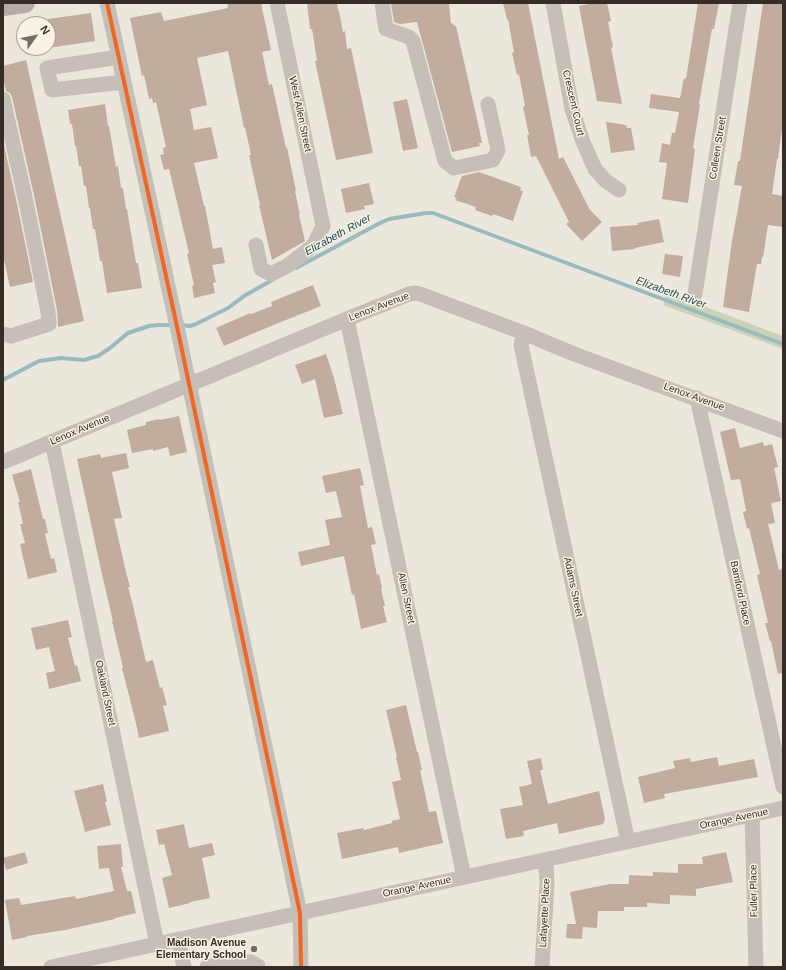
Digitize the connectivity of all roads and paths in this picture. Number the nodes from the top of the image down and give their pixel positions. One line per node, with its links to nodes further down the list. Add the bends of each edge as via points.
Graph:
1 (25, 3): 7 (main road)
2 (107, 3): 8 (street)
3 (277, 3): 13 (street, West Allen Street, via 323,226 313,246 287,266 271,274 261,269)
4 (382, 3): 11 (street, via 386,30 409,37 413,41 446,161 454,168 493,160 498,150)
5 (553, 3): 12 (street, Crescent Court, via 572,109 582,142 595,169)
6 (740, 3): 14 (street, Colleen Street)
7 (3, 6)
8 (119, 56): 9 (street); 9 (street, via 47,68 52,90)
9 (124, 82): 18 (street)
10 (3, 99): 17 (street, via 49,324 10,336)
11 (488, 104)
12 (619, 190)
13 (256, 245)
14 (695, 294)
15 (347, 319): 16 (street, Lenox Avenue, via 415,293); 18 (street, Lenox Avenue); 28 (street, Allen Street)
16 (524, 333): 19 (street, Lenox Avenue, via 574,354); 26 (street, Adams Street, via 521,345)
17 (3, 334)
18 (189, 384): 21 (street, Lenox Avenue); 29 (street)
19 (698, 398): 20 (street, Lenox Avenue); 23 (street, Bamford Place)
20 (783, 431)
21 (52, 442): 22 (street, Lenox Avenue); 31 (street, Oakland Street)
22 (3, 462)
23 (783, 787)
24 (783, 808): 25 (street, Orange Avenue)
25 (752, 815): 26 (street, Orange Avenue); 38 (street, Fuller Place)
26 (628, 842): 27 (street, Orange Avenue)
27 (545, 860): 28 (street, Orange Avenue); 37 (street, Lafayette Place, via 547,883)
28 (464, 877): 29 (street, Orange Avenue)
29 (300, 913): 30 (street, Orange Avenue); 36 (street)
30 (178, 939): 31 (street, Orange Avenue); 33 (street)
31 (157, 944): 32 (street, Orange Avenue)
32 (51, 967)
33 (184, 967)
34 (207, 967): 35 (street, via 235,961 251,962)
35 (258, 967)
36 (301, 967)
37 (542, 967)
38 (756, 967)

